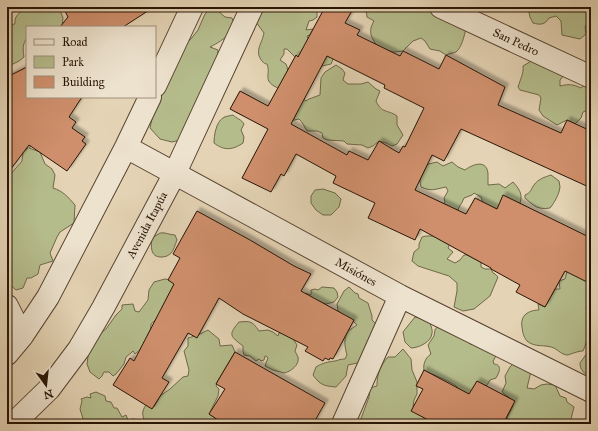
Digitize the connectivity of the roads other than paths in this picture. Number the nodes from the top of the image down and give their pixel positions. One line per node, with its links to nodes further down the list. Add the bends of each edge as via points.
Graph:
1 (192, 7): 5 (street)
2 (252, 7): 8 (street, Avenida Itapúa)
3 (441, 7): 4 (street, San Pedro)
4 (591, 77)
5 (156, 84)
6 (150, 98): 7 (street)
7 (126, 147): 8 (street, Misiónes); 11 (street, via 48,297)
8 (175, 173): 9 (street, Misiónes); 14 (street, Avenida Itapúa, via 103,308 78,349 49,390)
9 (400, 296): 13 (street, Misiónes); 15 (street)
10 (7, 306): 11 (street)
11 (22, 336): 12 (street)
12 (7, 354)
13 (591, 391)
14 (13, 424)
15 (343, 424)

